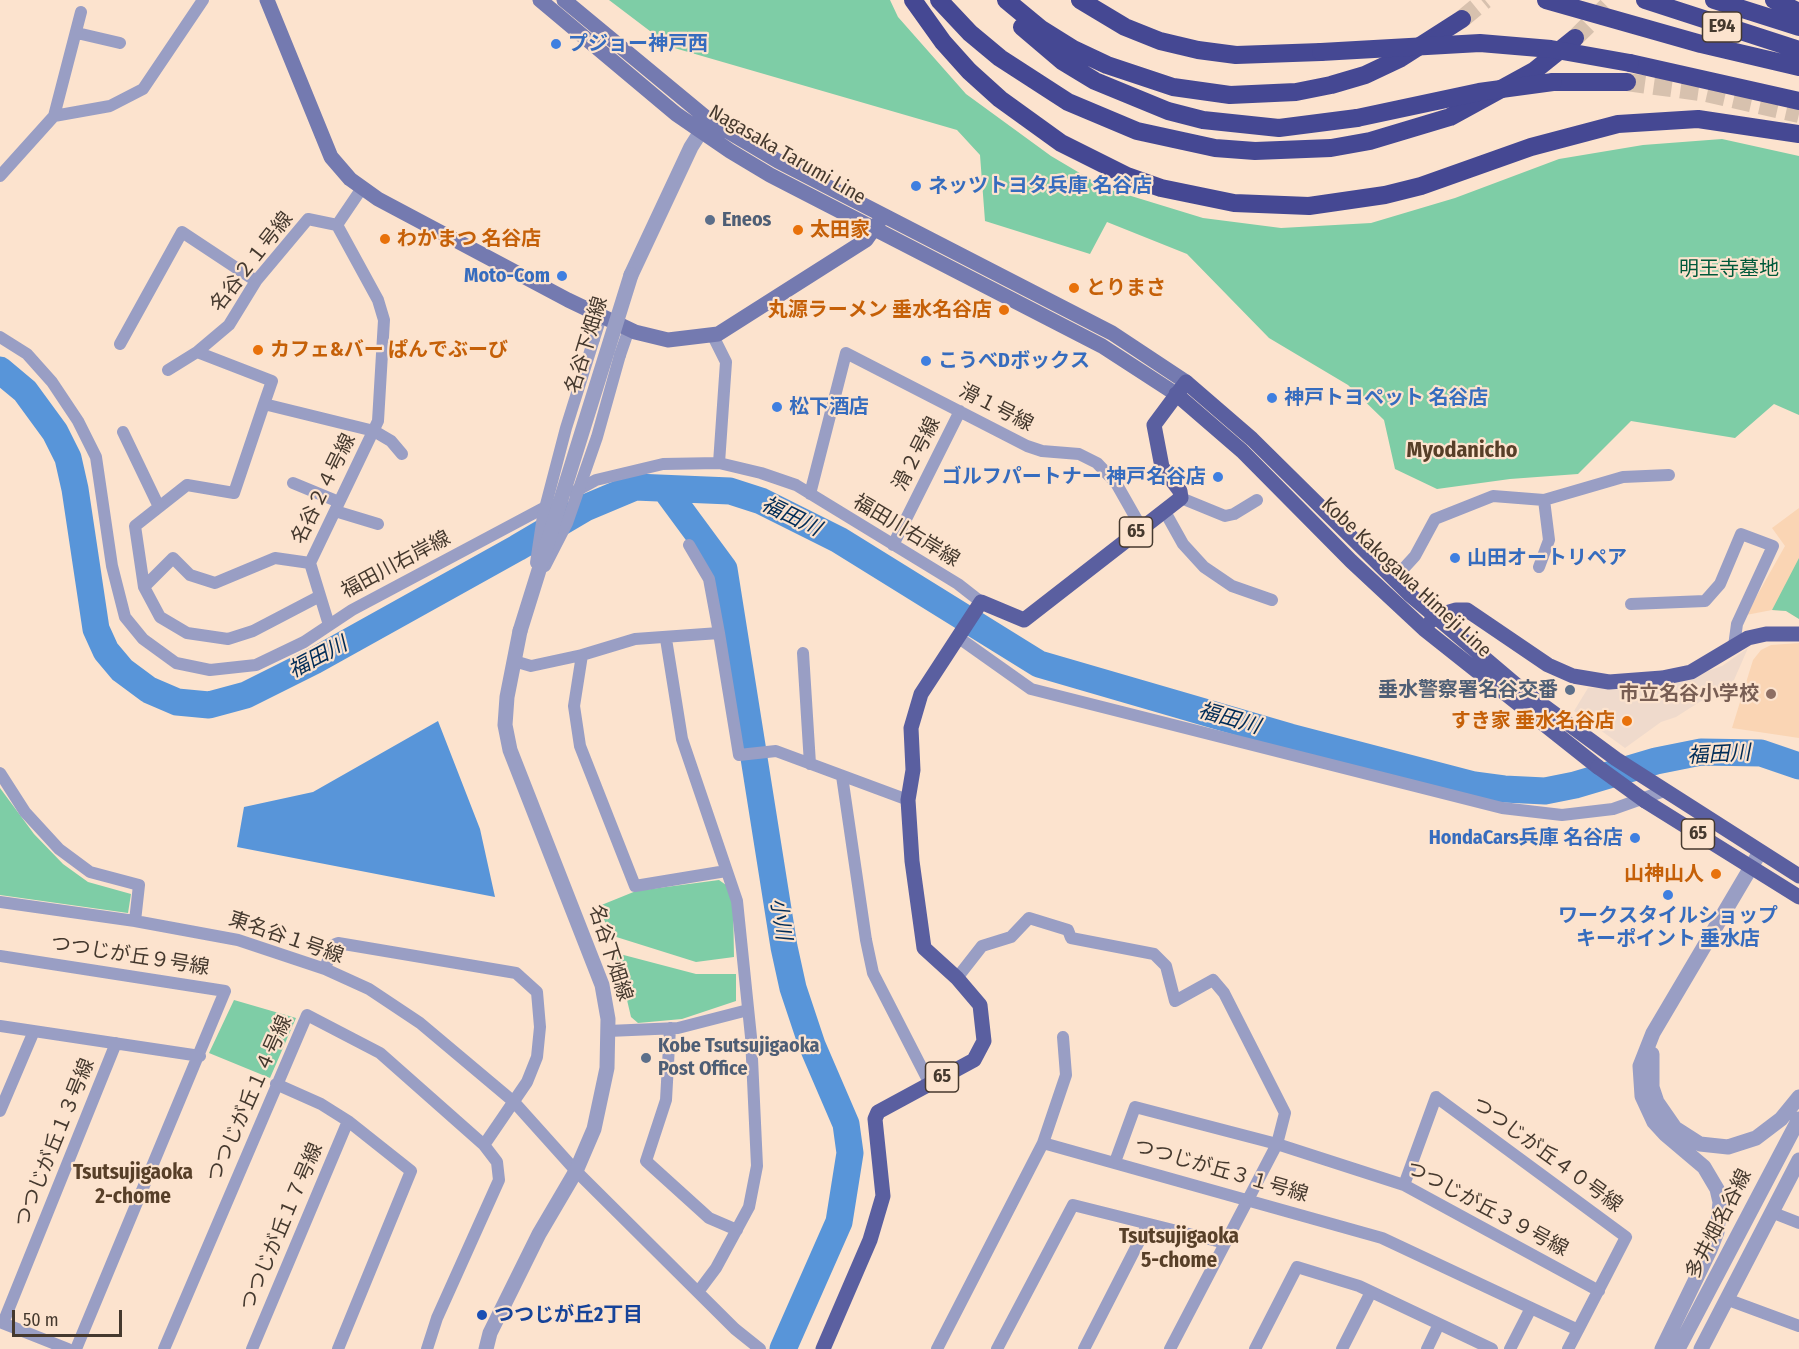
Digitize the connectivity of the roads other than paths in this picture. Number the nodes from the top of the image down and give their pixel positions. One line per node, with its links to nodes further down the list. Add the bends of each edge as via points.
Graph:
1 (203, 0): 25 (street, via 143,89 110,106)
2 (267, 0): 29 (main road, Nagasaka Tarumi Line, via 331,158)
3 (540, 0): 26 (main road, Nagasaka Tarumi Line)
4 (564, 0): 26 (main road, Nagasaka Tarumi Line)
5 (913, 0): 27 (highway, via 969,71 1014,111 1061,143 1161,188 1233,203 1310,206 1385,195 1531,147 1618,124 1698,119)
6 (939, 0): 19 (highway, via 1000,58 1068,102 1137,131 1215,148 1255,151 1370,141 1440,121 1514,83)
7 (996, 0): 23 (highway, bridge, via 1030,35 1095,81 1168,111 1203,120 1279,128 1357,118 1479,92 1553,82)
8 (1006, 0): 16 (highway, via 1041,29 1107,65 1173,87 1230,95 1296,92 1365,75)
9 (1080, 0): 24 (highway, bridge, via 1125,27 1198,50 1236,55 1480,43 1551,49)
10 (1546, 0): 22 (highway)
11 (1645, 0): 21 (highway, E94)
12 (1714, 0): 17 (highway, E94)
13 (1774, 0): 15 (highway)
14 (81, 12): 18 (street)
15 (1799, 12)
16 (1462, 20)
17 (1799, 27)
18 (77, 33): 20 (street); 25 (street)
19 (1575, 38)
20 (120, 43)
21 (1799, 50)
22 (1799, 67)
23 (1627, 82)
24 (1799, 101)
25 (54, 116): 28 (street)
26 (704, 126): 30 (main road, Nagasaka Tarumi Line); 32 (main road, Nagasaka Tarumi Line, via 770,175); 65 (street, 名谷下畑線, bridge, via 631,275)
27 (1799, 134)
28 (0, 176)
29 (362, 188): 31 (street); 34 (main road, Nagasaka Tarumi Line)
30 (883, 216): 32 (main road, Nagasaka Tarumi Line); 41 (main road, Nagasaka Tarumi Line, via 1112,333)
31 (337, 225): 33 (street, 名谷２１号線, via 308,219); 44 (street, 名谷２４号線, via 378,300 384,320 378,421)
32 (876, 230): 36 (main road, Nagasaka Tarumi Line); 41 (main road, Nagasaka Tarumi Line)
33 (256, 281): 38 (street, via 182,232); 39 (street, 名谷２１号線, via 228,325)
34 (601, 317): 35 (main road, Nagasaka Tarumi Line); 65 (street, 名谷下畑線, bridge, via 543,516)
35 (629, 328): 36 (main road, Nagasaka Tarumi Line, via 668,340); 65 (street, 名谷下畑線, bridge, via 567,523)
36 (713, 336): 47 (street, via 726,362)
37 (0, 337): 71 (street, 福田川右岸線, via 27,354 52,382 96,457 112,567 125,617 142,639 177,663 210,670 256,665)
38 (120, 344)
39 (197, 352): 40 (street, 名谷２１号線); 42 (street, via 272,381)
40 (168, 370)
41 (1181, 388): 51 (main road, via 1154,425 1162,467); 63 (main road, Kobe Kakogawa Himeji Line / 65, via 1252,440); 72 (main road, Kobe Kakogawa Himeji Line / 65, via 1343,553)
42 (264, 404): 44 (street); 54 (street, via 234,493 187,485)
43 (960, 411): 50 (street, 滑１号線, via 846,353); 58 (street, 滑１号線, via 1027,446 1079,454 1097,463 1116,483); 60 (street, 滑２号線)
44 (374, 431): 46 (street, via 391,441); 55 (street, 名谷２４号線)
45 (123, 432): 54 (street)
46 (402, 454)
47 (719, 463): 50 (street, 福田川右岸線, via 796,484); 71 (street, 福田川右岸線, via 663,464 596,480)
48 (1669, 475): 52 (street, via 1623,477)
49 (293, 483): 55 (street)
50 (810, 494): 60 (street, 福田川右岸線)
51 (1181, 498): 53 (street, via 1225,516); 56 (main road, 65)
52 (1544, 500): 62 (street, via 1549,540); 63 (street, via 1493,496 1435,519 1415,556)
53 (1257, 501)
54 (159, 507): 64 (street, via 135,526)
55 (337, 507): 57 (street); 61 (street, 名谷２４号線)
56 (1164, 510): 58 (main road, 65); 67 (street, via 1183,544 1204,567 1232,586)
57 (378, 524)
58 (1141, 527): 68 (main road, 65, via 1024,620)
59 (689, 545): 73 (street, via 709,579)
60 (893, 545): 68 (street, 福田川右岸線)
61 (310, 563): 64 (street, via 275,558 215,583 190,575 173,558); 66 (street)
62 (1539, 567)
63 (1394, 579): 70 (main road, Kobe Kakogawa Himeji Line / 65)
64 (144, 587): 66 (street, via 160,616 187,633 228,639 254,631)
65 (531, 594): 80 (street, 名谷下畑線, bridge)
66 (320, 596): 71 (street)
67 (1272, 600)
68 (981, 602): 75 (main road, 65)
69 (1631, 604): 77 (street, via 1705,601 1720,584 1741,534 1773,546 1737,624)
70 (1436, 616): 72 (main road); 77 (main road, Kobe Kakogawa Himeji Line, via 1467,610 1548,665 1595,681 1647,680 1691,672); 84 (main road, Kobe Kakogawa Himeji Line / 65, via 1521,688)
71 (329, 625)
72 (1424, 629): 87 (main road, Kobe Kakogawa Himeji Line / 65, bridge, via 1598,767)
73 (719, 633): 76 (street); 81 (street, via 739,754 776,751)
74 (1799, 634): 77 (main road, Kobe Kakogawa Himeji Line, via 1766,634)
75 (959, 638): 84 (street, via 1031,689 1502,808 1562,815 1613,809); 85 (main road, 65, via 921,694 911,728 913,770)
76 (666, 639): 79 (street, via 634,639); 88 (street, via 682,739)
77 (1734, 646)
78 (803, 653): 81 (street)
79 (582, 655): 80 (street, via 531,666); 88 (street, via 574,706 580,746 635,886)
80 (514, 660): 101 (street, 名谷下畑線, via 507,697 510,750 602,985)
81 (810, 764): 83 (street)
82 (0, 773): 92 (street, via 25,812 59,849 90,872 139,885)
83 (842, 777): 85 (street); 106 (street, via 873,973)
84 (1664, 791): 86 (main road, Kobe Kakogawa Himeji Line / 65)
85 (908, 800): 95 (main road, 65, via 924,948)
86 (1760, 852): 87 (street); 89 (main road, Kobe Kakogawa Himeji Line / 65)
87 (1750, 868): 90 (main road, Kobe Kakogawa Himeji Line / 65); 96 (street)
88 (726, 871): 97 (street, via 737,901)
89 (1799, 876)
90 (1799, 897)
91 (0, 902): 92 (street, 東名谷１号線)
92 (135, 921): 94 (street, 東名谷１号線, via 238,940)
93 (0, 956): 104 (street, つつじが丘９号線, via 225,991)
94 (325, 969): 108 (street, 東名谷１号線, via 369,989 420,1023); 108 (street, via 333,945 338,943 516,973 526,979 537,992 540,1027 537,1057)
95 (957, 978): 106 (main road, 65, via 980,1005 984,1041 974,1060); 113 (street, via 982,946 1011,937 1029,918 1068,930 1071,938 1154,954 1166,966 1175,1001 1213,980 1224,993 1285,1113)
96 (1675, 996): 107 (street, via 1654,1043 1650,1071 1658,1102 1675,1128 1700,1144 1741,1144 1768,1130); 153 (street, via 1645,1049 1642,1096 1660,1128 1711,1176 1720,1202 1720,1216 1710,1250)
97 (748, 1010): 99 (street); 123 (street, via 757,1166 749,1207)
98 (0, 1026): 100 (street)
99 (670, 1028): 101 (street); 123 (street, via 666,1100 646,1161 709,1218)
100 (34, 1031): 103 (street); 109 (street)
101 (608, 1031): 117 (street, 名谷下畑線, via 602,1102)
102 (1062, 1037): 112 (street, via 1066,1075)
103 (116, 1043): 104 (street); 130 (street, つつじが丘１３号線)
104 (200, 1056): 135 (street, つつじが丘９号線)
105 (276, 1084): 111 (street); 114 (street, つつじが丘１４号線, via 307,1015 380,1053); 136 (street, つつじが丘１４号線)
106 (930, 1084): 142 (main road, 65, via 878,1112 875,1119 883,1196 870,1240)
107 (1799, 1097)
108 (514, 1102): 114 (street); 117 (street, 東名谷１号線)
109 (0, 1111)
110 (1799, 1119): 154 (street, 多井畑名谷線)
111 (348, 1121): 137 (street, つつじが丘１７号線); 138 (street, via 411,1171)
112 (1043, 1143): 116 (street, つつじが丘３１号線); 143 (street)
113 (1277, 1144): 116 (street, つつじが丘３９号線, via 1135,1107); 118 (street, つつじが丘３９号線); 119 (street)
114 (484, 1145): 139 (street, via 497,1162 499,1180)
115 (1799, 1160): 120 (street, 多井畑名谷線)
116 (1115, 1162): 119 (street, つつじが丘３１号線)
117 (576, 1171): 126 (street, 東名谷１号線); 140 (street, 名谷下畑線, via 539,1234 490,1333)
118 (1404, 1185): 125 (street, つつじが丘３９号線); 125 (street, つつじが丘４０号線, via 1436,1097 1626,1237)
119 (1248, 1198): 124 (street); 129 (street, つつじが丘３１号線, via 1382,1238)
120 (1771, 1212): 121 (street); 128 (street, 多井畑名谷線)
121 (1799, 1223)
122 (1148, 1224): 124 (street); 144 (street, via 1073,1205); 145 (street)
123 (737, 1230): 126 (street, via 717,1268)
124 (1225, 1243): 146 (street)
125 (1599, 1291): 133 (street, つつじが丘４０号線)
126 (698, 1292): 141 (street)
127 (1371, 1292): 131 (street); 147 (street, via 1297,1267); 148 (street)
128 (1726, 1299): 132 (street); 155 (street, 多井畑名谷線)
129 (1531, 1308): 133 (street, つつじが丘３１号線); 151 (street)
130 (2, 1323): 134 (street)
131 (1439, 1324): 149 (street); 150 (street)
132 (1799, 1326)
133 (1578, 1330): 152 (street)
134 (68, 1349)
135 (76, 1349)
136 (164, 1349)
137 (252, 1349)
138 (339, 1349)
139 (427, 1349)
140 (486, 1349)
141 (760, 1349)
142 (823, 1349)
143 (937, 1349)
144 (997, 1349)
145 (1084, 1349)
146 (1170, 1349)
147 (1256, 1349)
148 (1342, 1349)
149 (1427, 1349)
150 (1492, 1349)
151 (1510, 1349)
152 (1568, 1349)
153 (1662, 1349)
154 (1678, 1349)
155 (1701, 1349)

